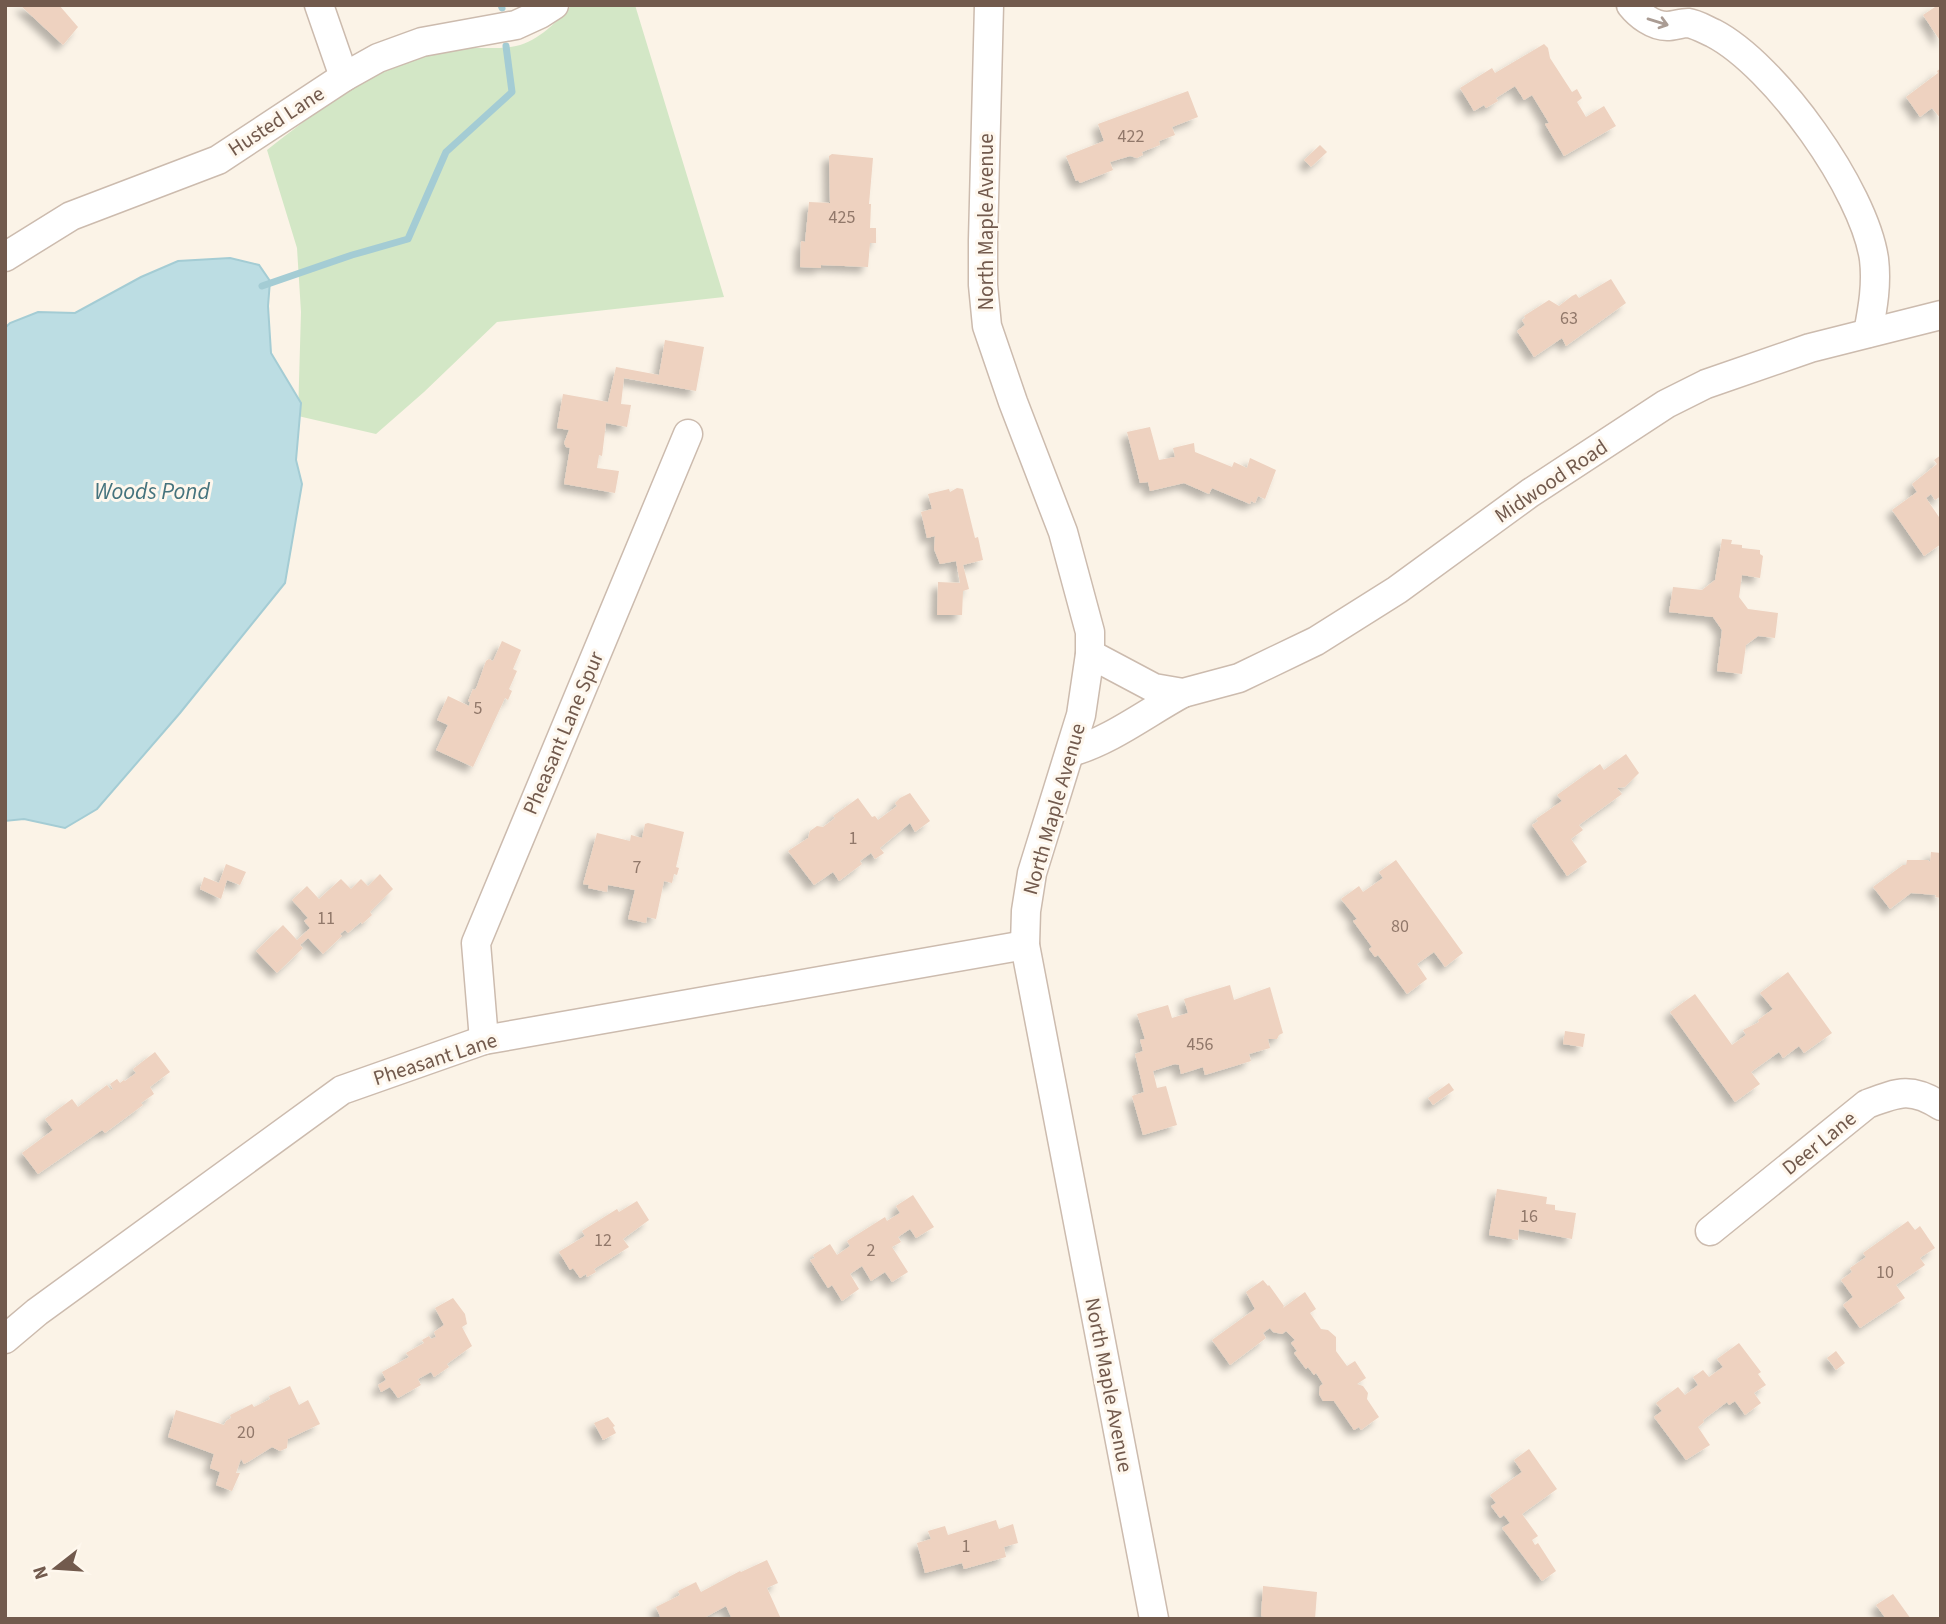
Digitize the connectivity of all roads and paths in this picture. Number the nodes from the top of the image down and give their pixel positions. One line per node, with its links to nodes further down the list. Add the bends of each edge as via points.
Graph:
1 (319, 5): 6 (street)
2 (554, 5): 6 (street, Husted Lane, via 516,25 422,42)
3 (989, 5): 11 (street, North Maple Avenue, via 983,263 987,326 1063,532 1090,632)
4 (1631, 5): 5 (street, one-way to 5, via 1649,20 1666,26)
5 (1685, 14): 9 (street, via 1747,58 1810,127 1840,171 1874,257 1876,288)
6 (344, 77): 7 (street, Husted Lane, via 218,160 71,216)
7 (5, 257)
8 (1941, 316): 9 (street, Midwood Road)
9 (1868, 332): 12 (street, Midwood Road, via 1755,366 1666,404 1316,641 1238,678)
10 (688, 434): 15 (street, Pheasant Lane Spur, via 476,943)
11 (1090, 654): 12 (street, Midwood Road, via 1154,688); 13 (street, North Maple Avenue, via 1082,715)
12 (1183, 693): 13 (street, Midwood Road, via 1117,732)
13 (1071, 752): 14 (street, North Maple Avenue, via 1032,873)
14 (1025, 945): 15 (street, Pheasant Lane); 19 (street, North Maple Avenue)
15 (484, 1040): 18 (street, Pheasant Lane, via 342,1090)
16 (1941, 1106): 17 (street, Deer Lane, via 1922,1094 1895,1094 1867,1104)
17 (1710, 1231)
18 (5, 1339)
19 (1154, 1619)

